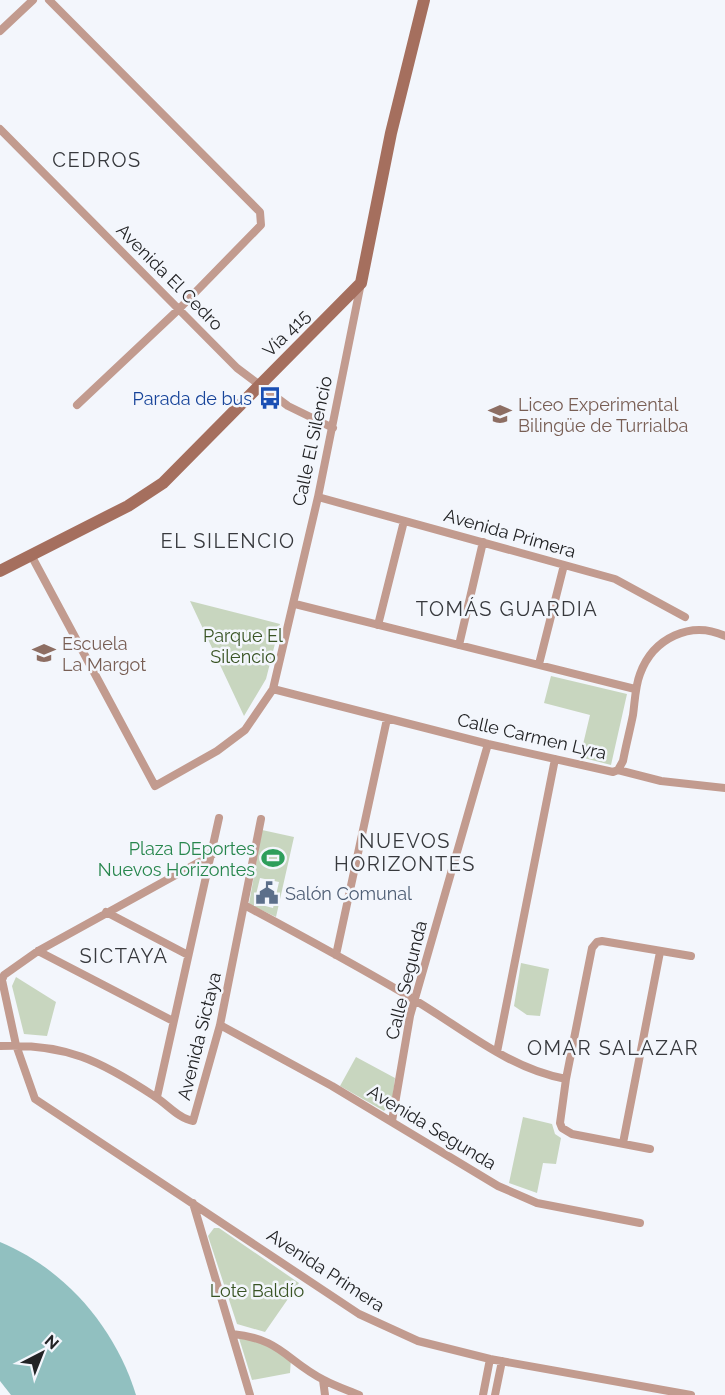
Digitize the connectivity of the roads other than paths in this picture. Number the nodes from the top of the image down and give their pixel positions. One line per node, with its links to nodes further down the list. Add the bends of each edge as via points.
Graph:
1 (33, 0): 4 (street)
2 (49, 0): 7 (street, via 260,212 261,225)
3 (424, 0): 6 (street, via 390,133)
4 (0, 31)
5 (0, 129): 7 (street, Avenida El Cedro)
6 (361, 283): 8 (street, Vía 415); 10 (street, Calle El Silencio)
7 (179, 309): 8 (street, Avenida El Cedro); 9 (street)
8 (258, 386): 10 (street, Avenida El Cedro); 14 (street, Vía 415, via 163,483 128,506)
9 (77, 405)
10 (333, 428): 11 (street, Calle El Silencio)
11 (318, 497): 12 (street, Avenida Primera); 17 (street, Calle El Silencio)
12 (404, 521): 13 (street, Avenida Primera); 19 (street)
13 (483, 542): 15 (street, Avenida Primera); 21 (street)
14 (31, 555): 16 (street, Vía 415); 23 (street, Calle El Silencio, via 155,786 217,752 244,730)
15 (564, 565): 18 (street, Avenida Primera, via 615,579); 22 (street)
16 (0, 571)
17 (295, 604): 19 (street); 23 (street, Calle El Silencio)
18 (685, 617)
19 (378, 625): 21 (street)
20 (725, 636): 24 (street, Calle Carmen Lyra, via 698,628 675,634 649,656)
21 (459, 645): 22 (street)
22 (539, 664): 24 (street)
23 (273, 689): 25 (street, Calle Carmen Lyra)
24 (635, 689): 28 (street, Calle Carmen Lyra)
25 (387, 719): 26 (street, Calle Carmen Lyra); 38 (street)
26 (488, 744): 27 (street, Calle Carmen Lyra); 40 (street, Calle Segunda)
27 (555, 759): 28 (street, Calle Carmen Lyra, via 609,772); 45 (street)
28 (618, 770): 29 (street, via 661,782)
29 (725, 788)
30 (219, 818): 32 (street)
31 (261, 819): 33 (street, Avenida Sictaya)
32 (212, 855): 34 (street); 37 (street)
33 (246, 906): 38 (street); 42 (street, Avenida Sictaya)
34 (106, 912): 35 (street); 37 (street)
35 (38, 951): 41 (street); 43 (street, via 2,980)
36 (660, 952): 39 (street); 46 (street, via 602,941 594,944); 49 (street)
37 (188, 955): 41 (street)
38 (336, 955): 40 (street)
39 (691, 956)
40 (415, 1000): 45 (street); 48 (street, Calle Segunda)
41 (173, 1021): 47 (street)
42 (220, 1025): 47 (street, Avenida Sictaya, via 193,1121); 48 (street, Avenida Segunda)
43 (16, 1045): 44 (street, Avenida Sictaya); 47 (street, Avenida Sictaya, via 42,1045 93,1060); 51 (street, Avenida Primera, via 34,1099)
44 (0, 1046)
45 (497, 1052): 46 (street, via 534,1071)
46 (566, 1079): 49 (street, via 562,1128 572,1134)
47 (157, 1097)
48 (392, 1121): 52 (street, Avenida Segunda, via 498,1186 537,1203)
49 (623, 1143): 50 (street)
50 (650, 1149)
51 (193, 1203): 53 (street); 54 (street, Avenida Primera, via 359,1314 418,1341)
52 (640, 1223)
53 (232, 1334): 56 (street, via 257,1336 275,1345); 58 (street)
54 (490, 1359): 55 (street, Avenida Primera); 61 (street)
55 (502, 1360): 57 (street, Avenida Primera); 62 (street)
56 (323, 1380): 59 (street); 60 (street)
57 (665, 1393): 63 (street, Avenida Primera)
58 (250, 1395)
59 (325, 1395)
60 (359, 1395)
61 (483, 1395)
62 (495, 1395)
63 (691, 1395)

